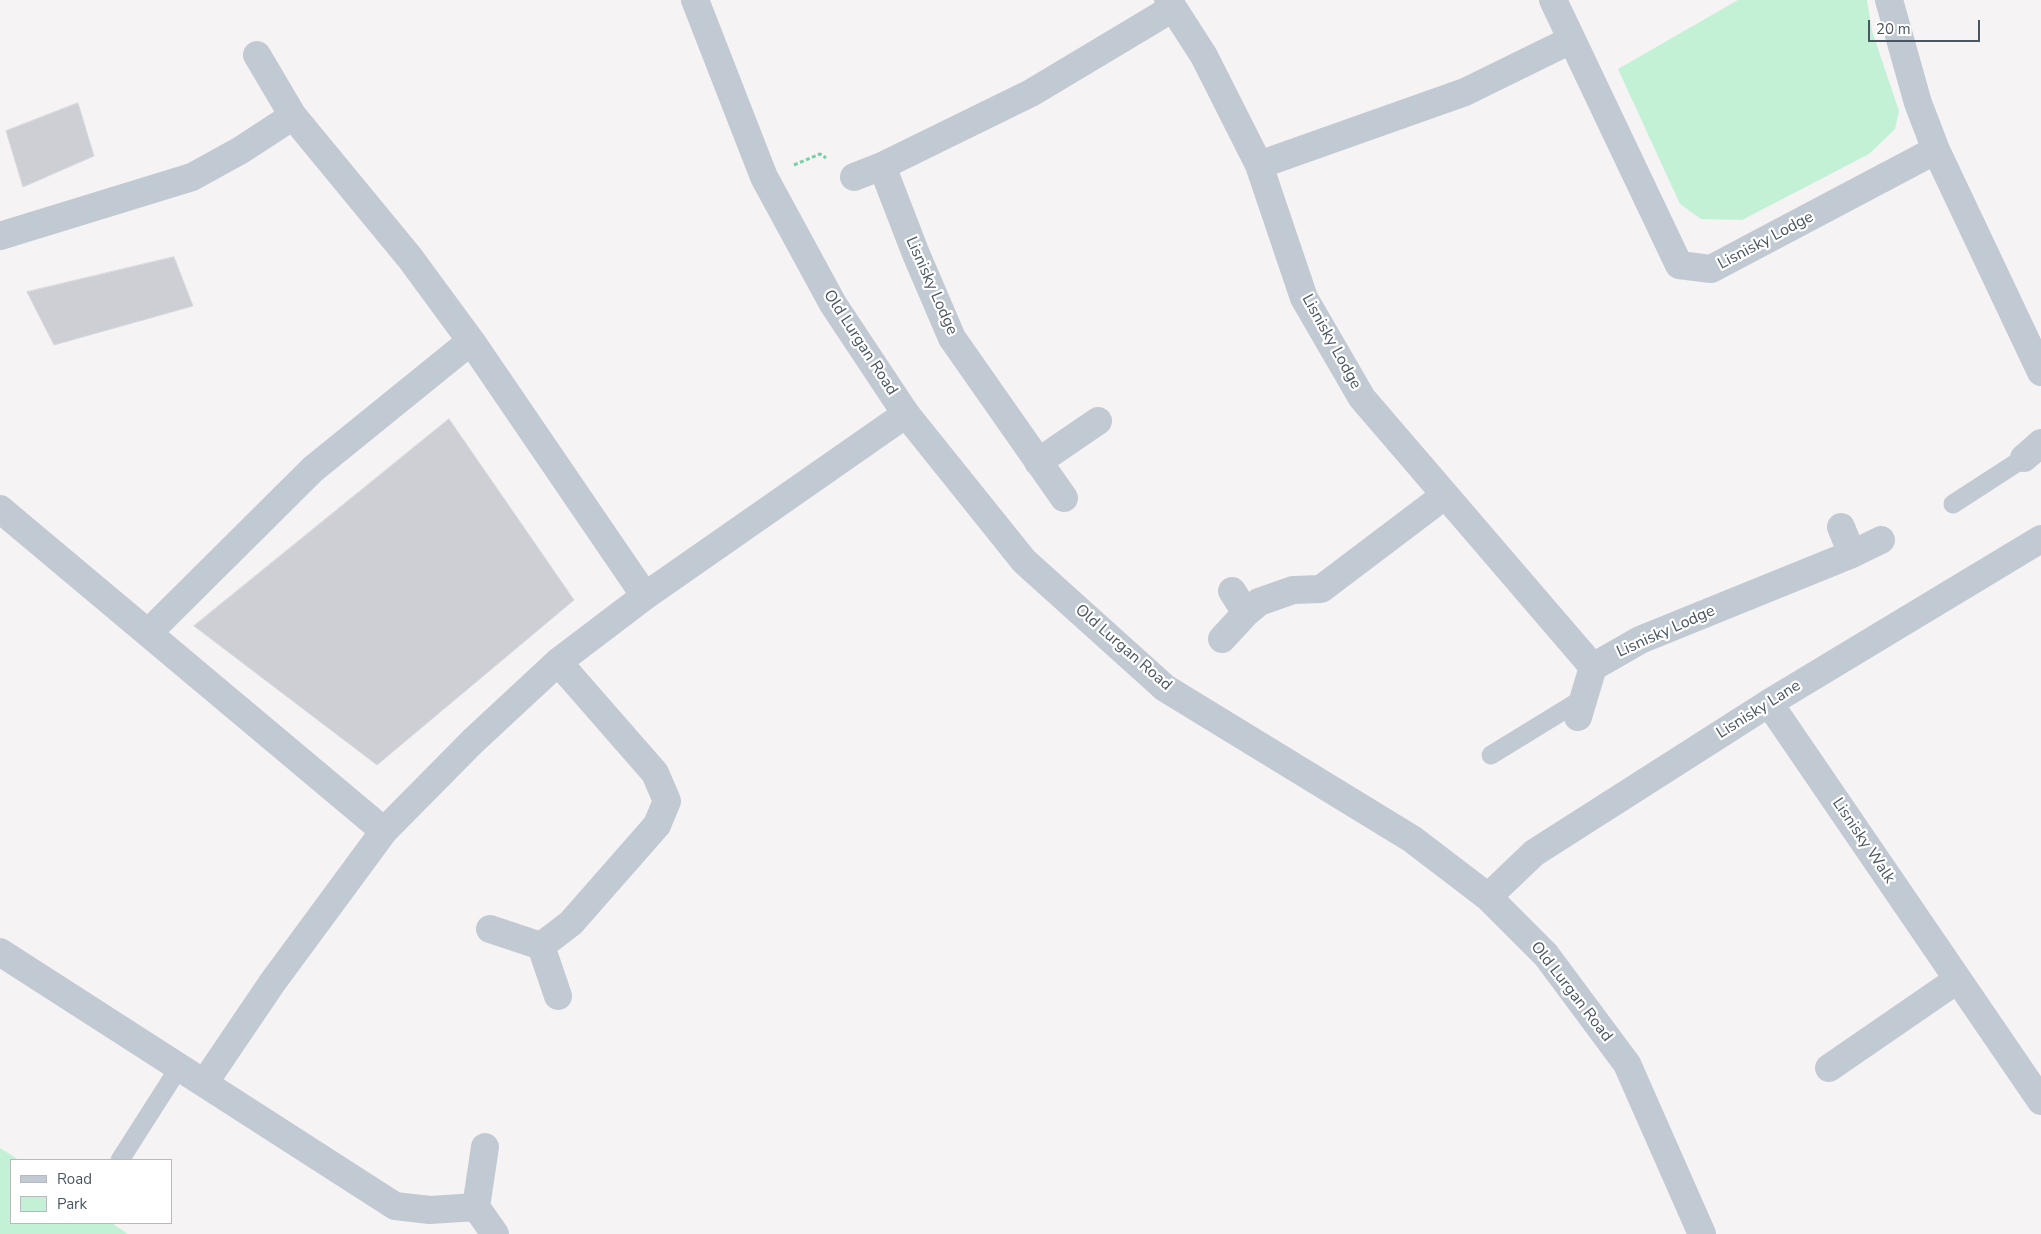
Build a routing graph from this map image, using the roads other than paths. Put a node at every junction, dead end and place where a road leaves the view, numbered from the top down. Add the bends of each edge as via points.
1 (695, 0) edge
2 (1553, 0) edge
3 (1889, 0) edge
4 (1171, 4) edge
5 (1571, 40) junction
6 (257, 55) dead end
7 (293, 116) junction
8 (1936, 150) junction
9 (1259, 165) junction
10 (882, 166) junction
11 (854, 177) road end
12 (0, 236) edge
13 (471, 341) junction
14 (2041, 372) edge
15 (906, 414) junction
16 (1098, 421) dead end
17 (2032, 450) edge
18 (1038, 462) junction
19 (1444, 496) junction
20 (1064, 498) dead end
21 (1954, 504) dead end
22 (0, 509) edge
23 (1842, 527) dead end
24 (2041, 539) edge
25 (1881, 540) dead end
26 (1852, 554) junction
27 (1232, 591) dead end
28 (645, 596) junction
29 (1246, 614) junction
30 (148, 633) junction
31 (1222, 639) dead end
32 (558, 662) junction
33 (1593, 668) junction
34 (1769, 703) junction
35 (1581, 708) joint
36 (1491, 755) dead end
37 (384, 831) junction
38 (1488, 896) junction
39 (490, 929) dead end
40 (541, 946) junction
41 (0, 952) edge
42 (1957, 980) junction
43 (558, 996) dead end
44 (180, 1066) junction
45 (1829, 1068) dead end
46 (205, 1082) junction
47 (2041, 1102) edge
48 (485, 1148) dead end
49 (121, 1159) edge
50 (476, 1207) junction
51 (495, 1234) edge
52 (1702, 1234) edge

1 - 15 street, Old Lurgan Road via 764,177 833,304
2 - 5 street, Lisnisky Lodge
3 - 8 street via 1918,103
4 - 9 street, Lisnisky Lodge via 1204,56
4 - 10 street, Lisnisky Lodge via 1031,93
5 - 8 street, Lisnisky Lodge via 1679,265 1712,269
5 - 9 street via 1465,92
6 - 7 street
7 - 12 street via 192,177
7 - 13 street via 410,258
8 - 14 street
9 - 19 street, Lisnisky Lodge via 1304,298 1362,398
10 - 11 street, Lisnisky Lodge
10 - 18 street, Lisnisky Lodge via 952,338
13 - 28 street
13 - 30 street via 313,469
15 - 28 street
15 - 38 street, Old Lurgan Road via 1024,561 1165,688 1412,839
16 - 18 street
17 - 21 lane
18 - 20 street, Lisnisky Lodge
19 - 29 street via 1321,589 1293,590 1258,602
19 - 33 street, Lisnisky Lodge
22 - 30 street
23 - 26 street
24 - 34 street, Lisnisky Lane
25 - 26 street, Lisnisky Lodge
26 - 33 street, Lisnisky Lodge via 1640,640
27 - 29 street
28 - 32 street
29 - 31 street
30 - 37 street
32 - 37 street via 473,741
32 - 40 street via 655,773 667,801 658,825 571,922
33 - 35 street
34 - 38 street, Lisnisky Lane via 1534,853
34 - 42 street, Lisnisky Walk
35 - 36 lane
37 - 46 street via 272,983
38 - 52 street, Old Lurgan Road via 1546,955 1627,1064
39 - 40 street
40 - 43 street
41 - 44 street
42 - 45 street
42 - 47 street, Lisnisky Walk
44 - 46 street
44 - 49 lane
46 - 50 street via 395,1206 430,1210
48 - 50 street
50 - 51 street

